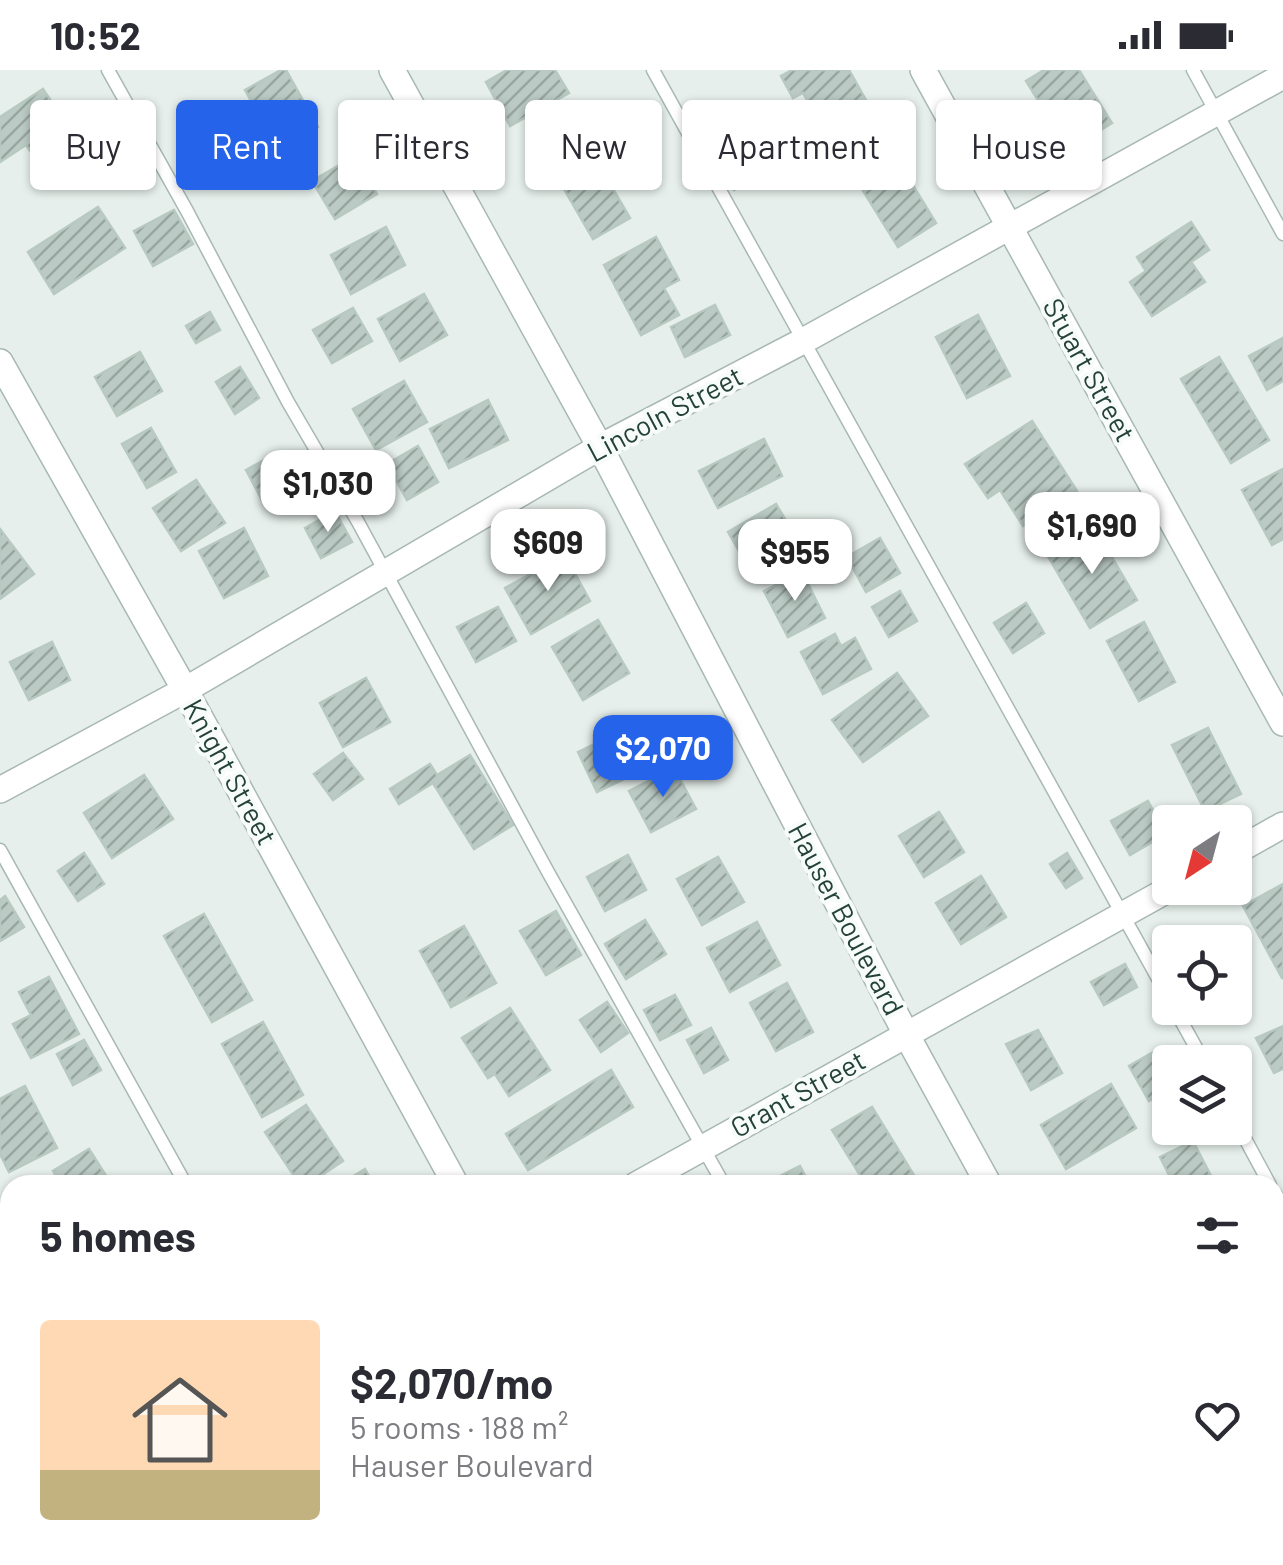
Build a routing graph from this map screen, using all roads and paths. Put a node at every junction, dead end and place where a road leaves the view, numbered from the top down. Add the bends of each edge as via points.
1 (108, 70) edge
2 (392, 70) edge
3 (654, 70) edge
4 (923, 70) edge
5 (1193, 70) edge
6 (1283, 76) edge
7 (1216, 112) junction
8 (1009, 226) junction
9 (1283, 234) edge
10 (803, 341) junction
11 (0, 362) edge
12 (600, 447) junction
13 (385, 573) junction
14 (185, 690) junction
15 (1283, 723) edge
16 (0, 790) edge
17 (1283, 826) edge
18 (1252, 843) edge
19 (0, 850) edge
20 (1152, 898) edge
21 (1123, 914) junction
22 (1152, 967) edge
23 (906, 1034) junction
24 (1248, 1145) edge
25 (703, 1147) junction
26 (180, 1175) edge
27 (451, 1175) edge
28 (654, 1175) edge
29 (718, 1175) edge
30 (984, 1175) edge
31 (1265, 1175) edge

1 - 13 lane
2 - 12 street, Hauser Boulevard
3 - 10 lane
4 - 8 street, Stuart Street
5 - 7 lane
6 - 7 street, Lincoln Street
7 - 8 street, Lincoln Street
7 - 9 lane
8 - 10 street, Lincoln Street
8 - 15 street, Stuart Street
10 - 12 street, Lincoln Street
10 - 21 lane
11 - 14 street, Knight Street
12 - 13 street, Lincoln Street
12 - 23 street, Hauser Boulevard
13 - 14 street, Lincoln Street
13 - 25 lane
14 - 16 street, Lincoln Street
14 - 27 street, Knight Street
17 - 18 street
19 - 26 lane
20 - 21 street, Grant Street
21 - 22 lane
21 - 23 street, Grant Street
23 - 25 street, Grant Street
23 - 30 street, Hauser Boulevard
24 - 31 lane
25 - 28 street, Grant Street
25 - 29 lane

